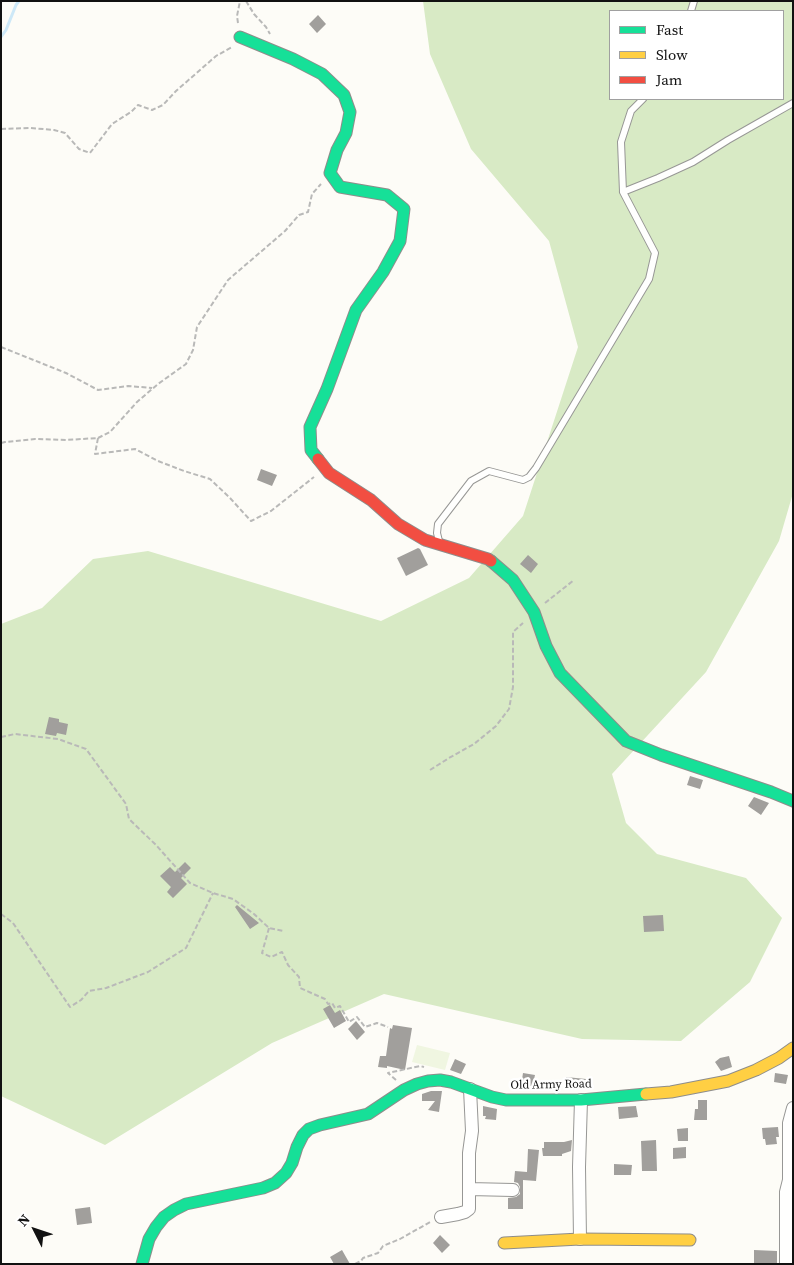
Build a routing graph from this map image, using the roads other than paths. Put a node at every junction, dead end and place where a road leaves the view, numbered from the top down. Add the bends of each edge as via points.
1 (240, 37) road end
2 (642, 100) edge
3 (793, 103) edge
4 (622, 192) junction
5 (440, 545) junction
6 (793, 801) edge
7 (793, 1048) edge
8 (470, 1089) junction
9 (581, 1100) junction
10 (793, 1108) edge
11 (469, 1189) junction
12 (512, 1190) dead end
13 (440, 1216) road end
14 (580, 1239) junction
15 (690, 1240) dead end
16 (504, 1243) dead end
17 (142, 1264) edge
18 (786, 1264) edge

1 - 5 street via 322,74 344,95 349,119 330,173 340,187 387,195 404,209 400,241 356,310 310,427 310,450 329,473 371,500 398,524
2 - 4 lane via 631,111 621,142
3 - 4 lane via 693,162
4 - 5 lane via 655,252 649,279 533,472 523,480 489,471 471,481 438,524 436,533
5 - 6 street via 488,559 513,580 534,612 560,673 626,741
7 - 9 street, Old Army Road via 756,1070 728,1081 671,1092
8 - 9 street, Old Army Road via 506,1100
8 - 11 street
8 - 17 street, Old Army Road via 451,1082 428,1081 404,1090 368,1114 309,1128 286,1173 275,1183 186,1204 164,1217 149,1240
9 - 14 street
10 - 18 street via 789,1122
11 - 12 street
11 - 13 street via 469,1208 465,1212
14 - 15 street
14 - 16 street

